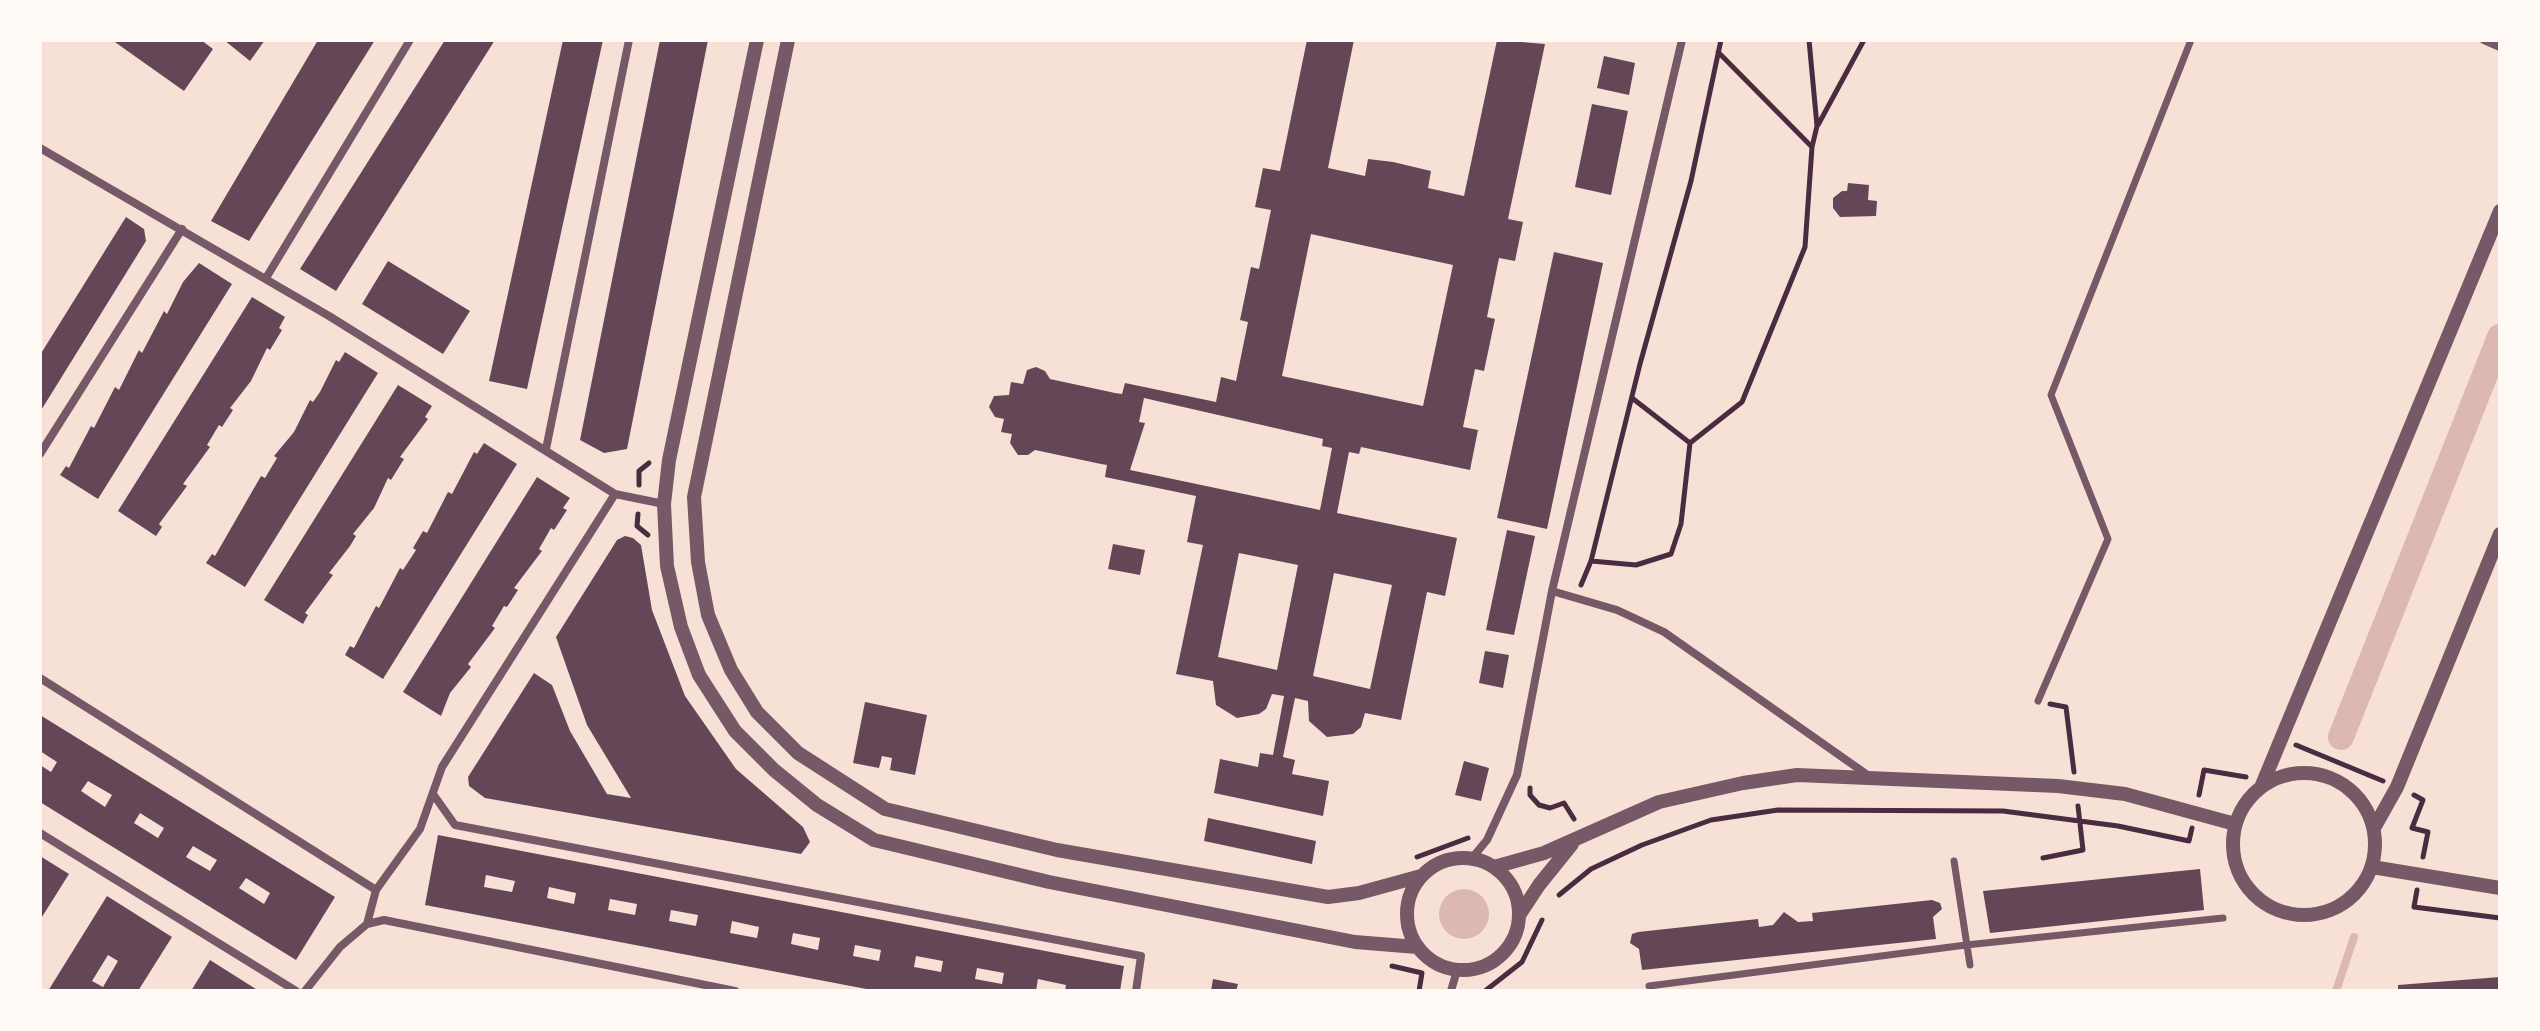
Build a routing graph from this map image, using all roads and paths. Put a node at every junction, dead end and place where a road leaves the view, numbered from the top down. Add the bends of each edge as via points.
1 (410, 40) edge
2 (629, 40) edge
3 (757, 40) edge
4 (788, 40) edge
5 (1682, 40) edge
6 (1721, 40) edge
7 (1809, 40) edge
8 (1864, 40) edge
9 (2191, 40) edge
10 (2484, 40) edge
11 (2500, 47) edge
12 (1718, 52) junction
13 (1817, 126) junction
14 (1812, 147) junction
15 (40, 148) edge
16 (2500, 211) edge
17 (182, 229) junction
18 (266, 278) junction
19 (1632, 398) junction
20 (1690, 443) junction
21 (546, 449) junction
22 (40, 454) edge
23 (657, 457) dead end
24 (615, 494) junction
25 (639, 500) junction
26 (664, 504) junction
27 (2500, 534) edge
28 (657, 544) dead end
29 (1591, 561) junction
30 (1552, 591) junction
31 (1575, 598) junction
32 (40, 678) edge
33 (2038, 701) joint
34 (2070, 735) dead end
35 (2279, 738) junction
36 (2249, 768) dead end
37 (1517, 775) junction
38 (1870, 776) junction
39 (2262, 785) junction
40 (2397, 787) junction
41 (433, 794) junction
42 (2078, 804) dead end
43 (2195, 813) junction
44 (2235, 824) junction
45 (2374, 828) junction
46 (40, 833) edge
47 (1579, 838) junction
48 (1472, 858) junction
49 (2043, 858) dead end
50 (1954, 861) dead end
51 (1603, 863) junction
52 (1494, 867) junction
53 (2372, 867) junction
54 (1421, 876) junction
55 (2420, 876) junction
56 (2500, 888) edge
57 (376, 890) junction
58 (1549, 906) dead end
59 (1544, 914) dead end
60 (1519, 917) junction
61 (2223, 918) dead end
62 (2500, 918) edge
63 (367, 924) junction
64 (1966, 945) junction
65 (1417, 947) junction
66 (1389, 965) dead end
67 (1970, 965) dead end
68 (1457, 970) junction
69 (1649, 986) dead end
70 (296, 991) edge
71 (305, 991) edge
72 (735, 991) edge
73 (1136, 991) edge
74 (1419, 991) edge
75 (1451, 991) edge
76 (1485, 991) edge

1 - 18 street
2 - 21 street
3 - 26 street
4 - 54 street via 694,497 708,615 731,670 757,712 798,753 885,809 1057,850 1328,897
5 - 30 street
6 - 12 path
7 - 13 path
8 - 13 path
9 - 33 street via 2051,395 2108,539
10 - 11 street
12 - 14 path
12 - 19 path via 1691,181
13 - 14 path
14 - 20 path via 1805,247 1742,402
15 - 17 street
16 - 35 street
17 - 18 street
17 - 22 street
18 - 21 street
19 - 20 path
19 - 29 path
20 - 29 path via 1681,524 1671,554 1636,565
21 - 24 street
23 - 25 path via 639,471
24 - 25 street
24 - 41 street via 442,767
25 - 26 street
25 - 28 path via 637,526
26 - 65 street via 667,566 699,675 735,731 774,770 817,805 874,840 1049,882 1355,942
27 - 40 street
29 - 31 path
30 - 31 street
30 - 37 street
31 - 38 street via 1649,624
32 - 57 street
33 - 34 path via 2066,707
35 - 39 street
35 - 40 path
36 - 43 path via 2246,779 2204,770
37 - 47 path via 1530,778 1530,795 1539,805 1564,803
37 - 48 street via 1487,840
38 - 43 street via 2071,787 2125,794
38 - 47 street via 1797,775 1743,783 1659,802
39 - 44 street via 2245,802
39 - 45 street via 2295,774 2329,777 2350,789
40 - 45 street
40 - 55 path via 2423,800 2412,828 2428,832
41 - 57 street via 420,829
41 - 73 street via 455,825 1141,956
42 - 49 path via 2083,850
43 - 44 street
43 - 51 path via 2189,841 2003,811 1778,810 1711,820
44 - 53 street via 2232,844 2243,882 2273,909 2313,915 2341,905 2363,885
45 - 53 street
46 - 70 street
47 - 51 path
47 - 52 street
47 - 60 street
48 - 52 street
48 - 54 street via 1445,861
50 - 64 street
51 - 58 path via 1575,880
52 - 60 street via 1513,887
53 - 55 street
54 - 65 street via 1412,889 1407,919
55 - 56 street
55 - 62 path via 2414,907
57 - 63 street
59 - 76 path via 1522,962
60 - 68 street via 1514,939 1496,960
61 - 64 street
63 - 71 street via 340,947
63 - 72 street via 398,922
64 - 67 street
64 - 69 street
65 - 68 street via 1428,958
66 - 74 path via 1422,973
68 - 75 street

